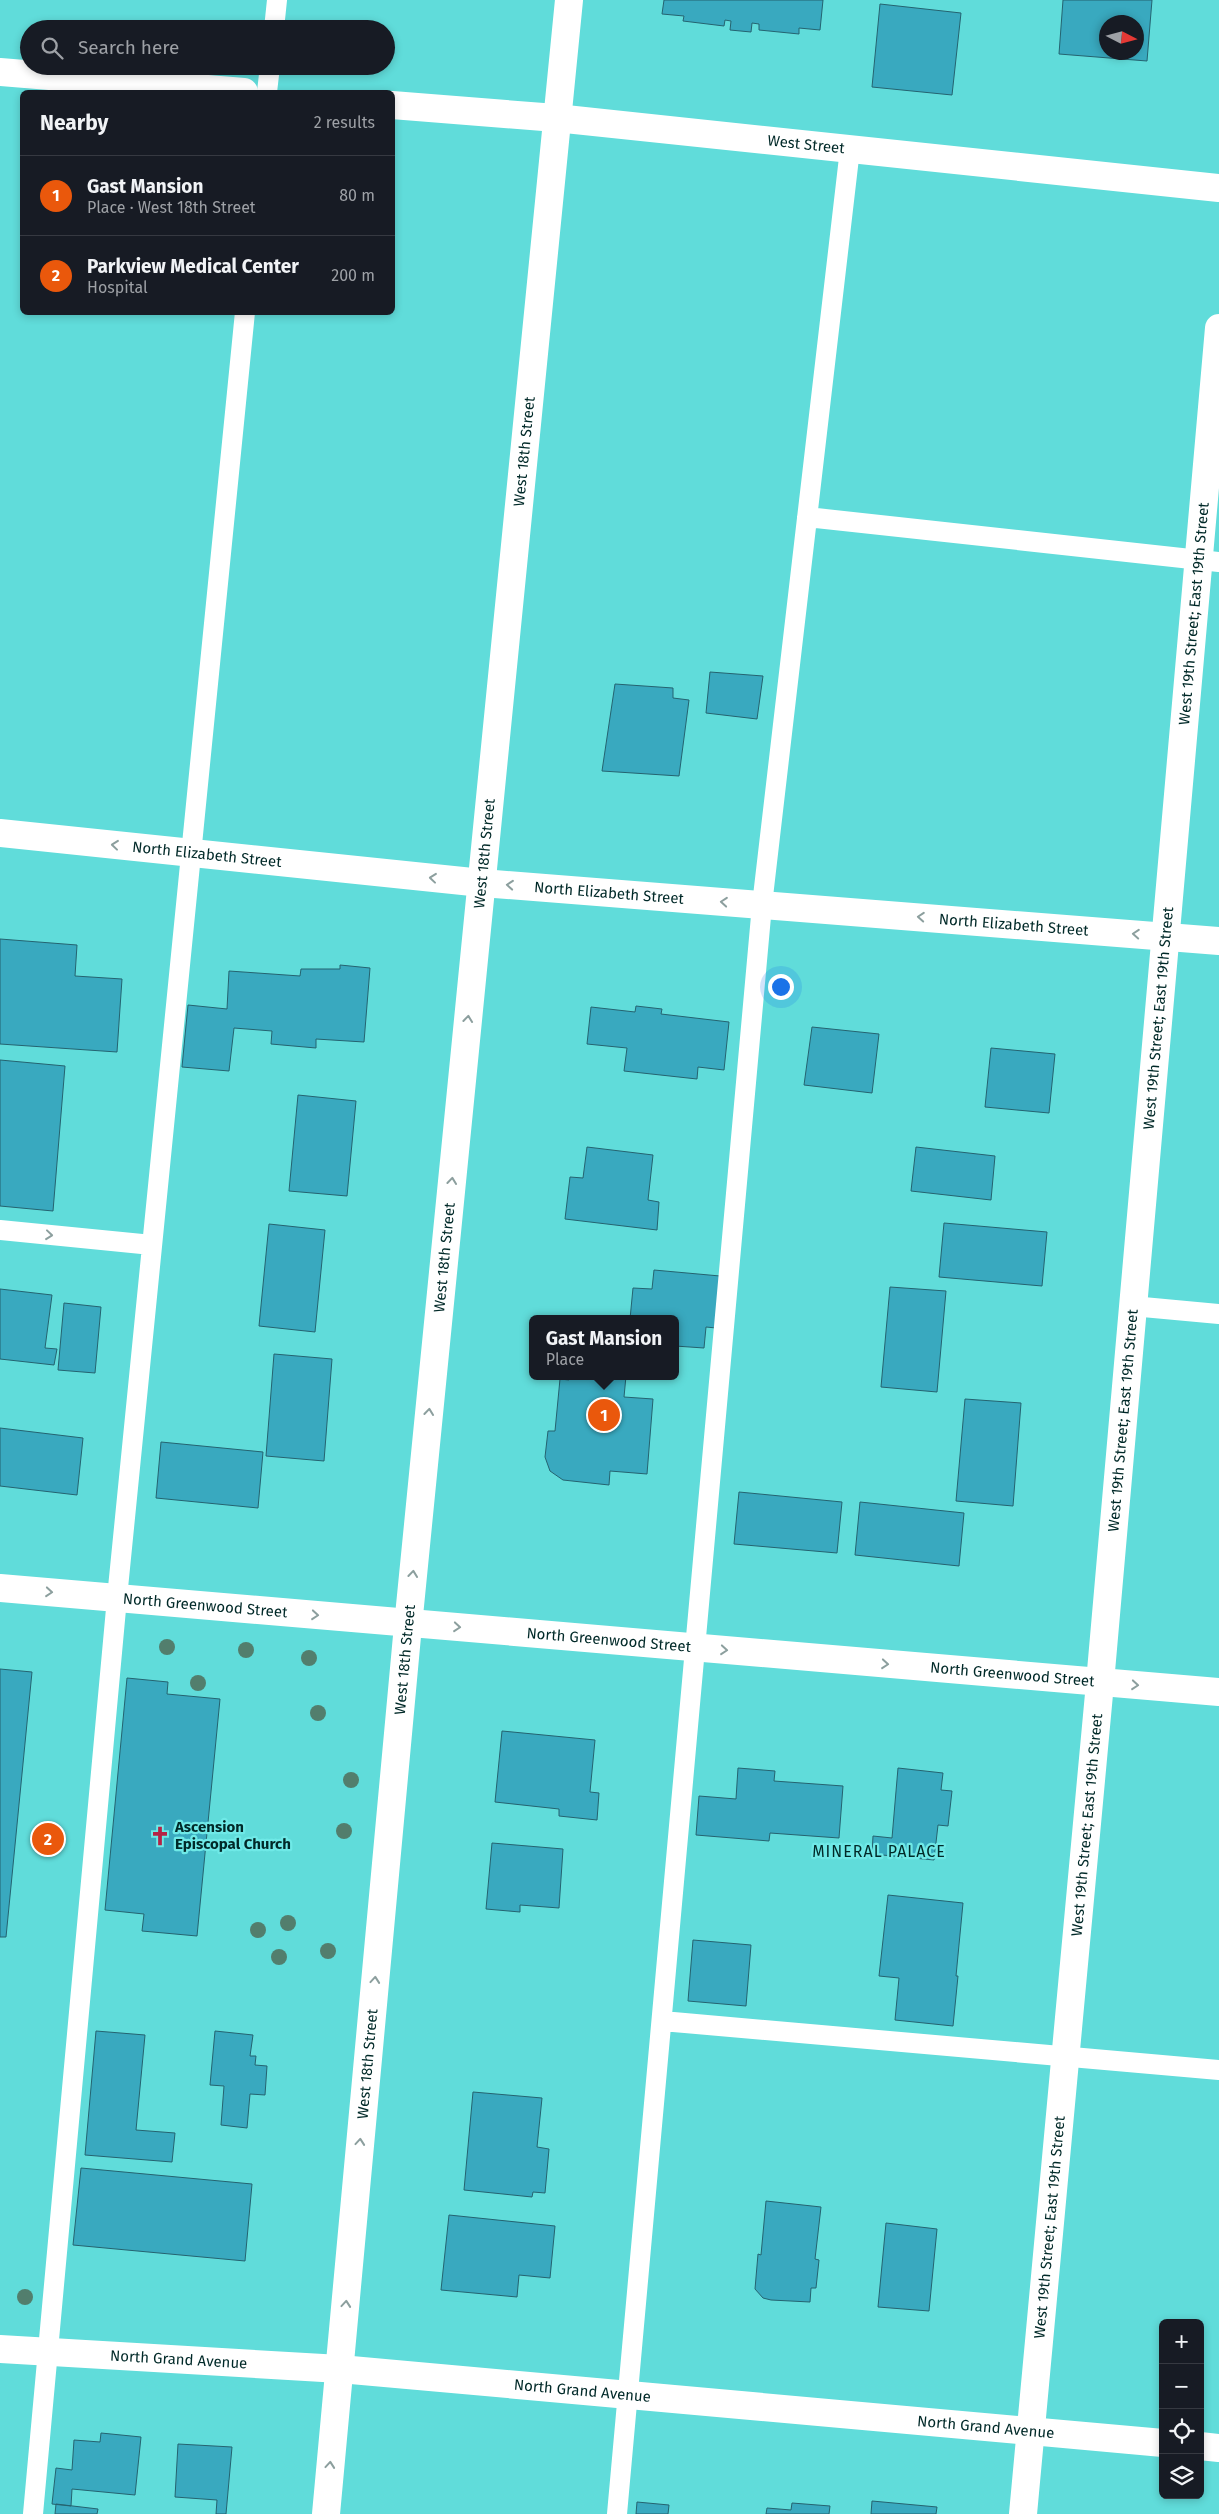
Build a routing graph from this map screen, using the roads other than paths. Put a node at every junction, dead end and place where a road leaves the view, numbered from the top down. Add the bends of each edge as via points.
1 (277, 0) edge
2 (569, 0) edge
3 (275, 20) edge
4 (0, 72) edge
5 (20, 74) edge
6 (37, 75) edge
7 (269, 75) edge
8 (220, 90) edge
9 (267, 90) edge
10 (395, 105) edge
11 (556, 118) junction
12 (850, 149) junction
13 (1219, 188) edge
14 (245, 315) edge
15 (1219, 328) edge
16 (807, 517) junction
17 (1209, 561) edge
18 (0, 833) edge
19 (192, 852) junction
20 (482, 883) junction
21 (762, 905) junction
22 (1166, 936) junction
23 (1219, 941) edge
24 (0, 1230) edge
25 (152, 1245) junction
26 (1132, 1306) junction
27 (1219, 1314) edge
28 (0, 1588) edge
29 (117, 1598) junction
30 (408, 1623) junction
31 (695, 1647) junction
32 (1100, 1682) junction
33 (1219, 1692) edge
34 (662, 2021) junction
35 (1064, 2056) junction
36 (1219, 2070) edge
37 (0, 2348) edge
38 (49, 2352) junction
39 (340, 2369) junction
40 (627, 2395) junction
41 (1030, 2432) junction
42 (1159, 2443) edge
43 (1204, 2446) edge
44 (1219, 2448) edge
45 (33, 2514) edge
46 (326, 2514) edge
47 (617, 2514) edge
48 (1023, 2514) edge

1 - 3 lane
2 - 11 street, West 18th Street
4 - 5 street
6 - 8 street
7 - 9 lane
10 - 11 street, West Street
11 - 12 street, West Street
11 - 20 street, West 18th Street
12 - 13 street, West Street
12 - 16 lane
14 - 19 lane
15 - 17 street, West 19th Street; East 19th Street
16 - 17 lane
16 - 21 lane
17 - 22 street, West 19th Street; East 19th Street
19 -> 18 street, North Elizabeth Street
20 -> 19 street, North Elizabeth Street
19 - 25 lane
21 -> 20 street, North Elizabeth Street
30 -> 20 street, West 18th Street
22 -> 21 street, North Elizabeth Street
21 - 31 lane
22 - 23 street, North Elizabeth Street
22 - 26 street, West 19th Street; East 19th Street
24 -> 25 lane
25 - 29 lane
26 - 27 lane
26 - 32 street, West 19th Street; East 19th Street
28 -> 29 street, North Greenwood Street
29 -> 30 street, North Greenwood Street
29 - 38 lane
30 -> 31 street, North Greenwood Street
39 -> 30 street, West 18th Street
31 -> 32 street, North Greenwood Street
31 - 34 lane
32 -> 33 street, North Greenwood Street
32 - 35 street, West 19th Street; East 19th Street
34 - 35 lane
34 - 40 lane
35 - 36 lane
35 - 41 street, West 19th Street; East 19th Street
37 - 38 street, North Grand Avenue
38 - 39 street, North Grand Avenue
38 - 45 lane
39 - 40 street, North Grand Avenue
46 -> 39 street, West 18th Street
40 - 41 street, North Grand Avenue
40 - 47 lane
41 - 42 street, North Grand Avenue
41 - 48 street, West 19th Street; East 19th Street
43 - 44 street

